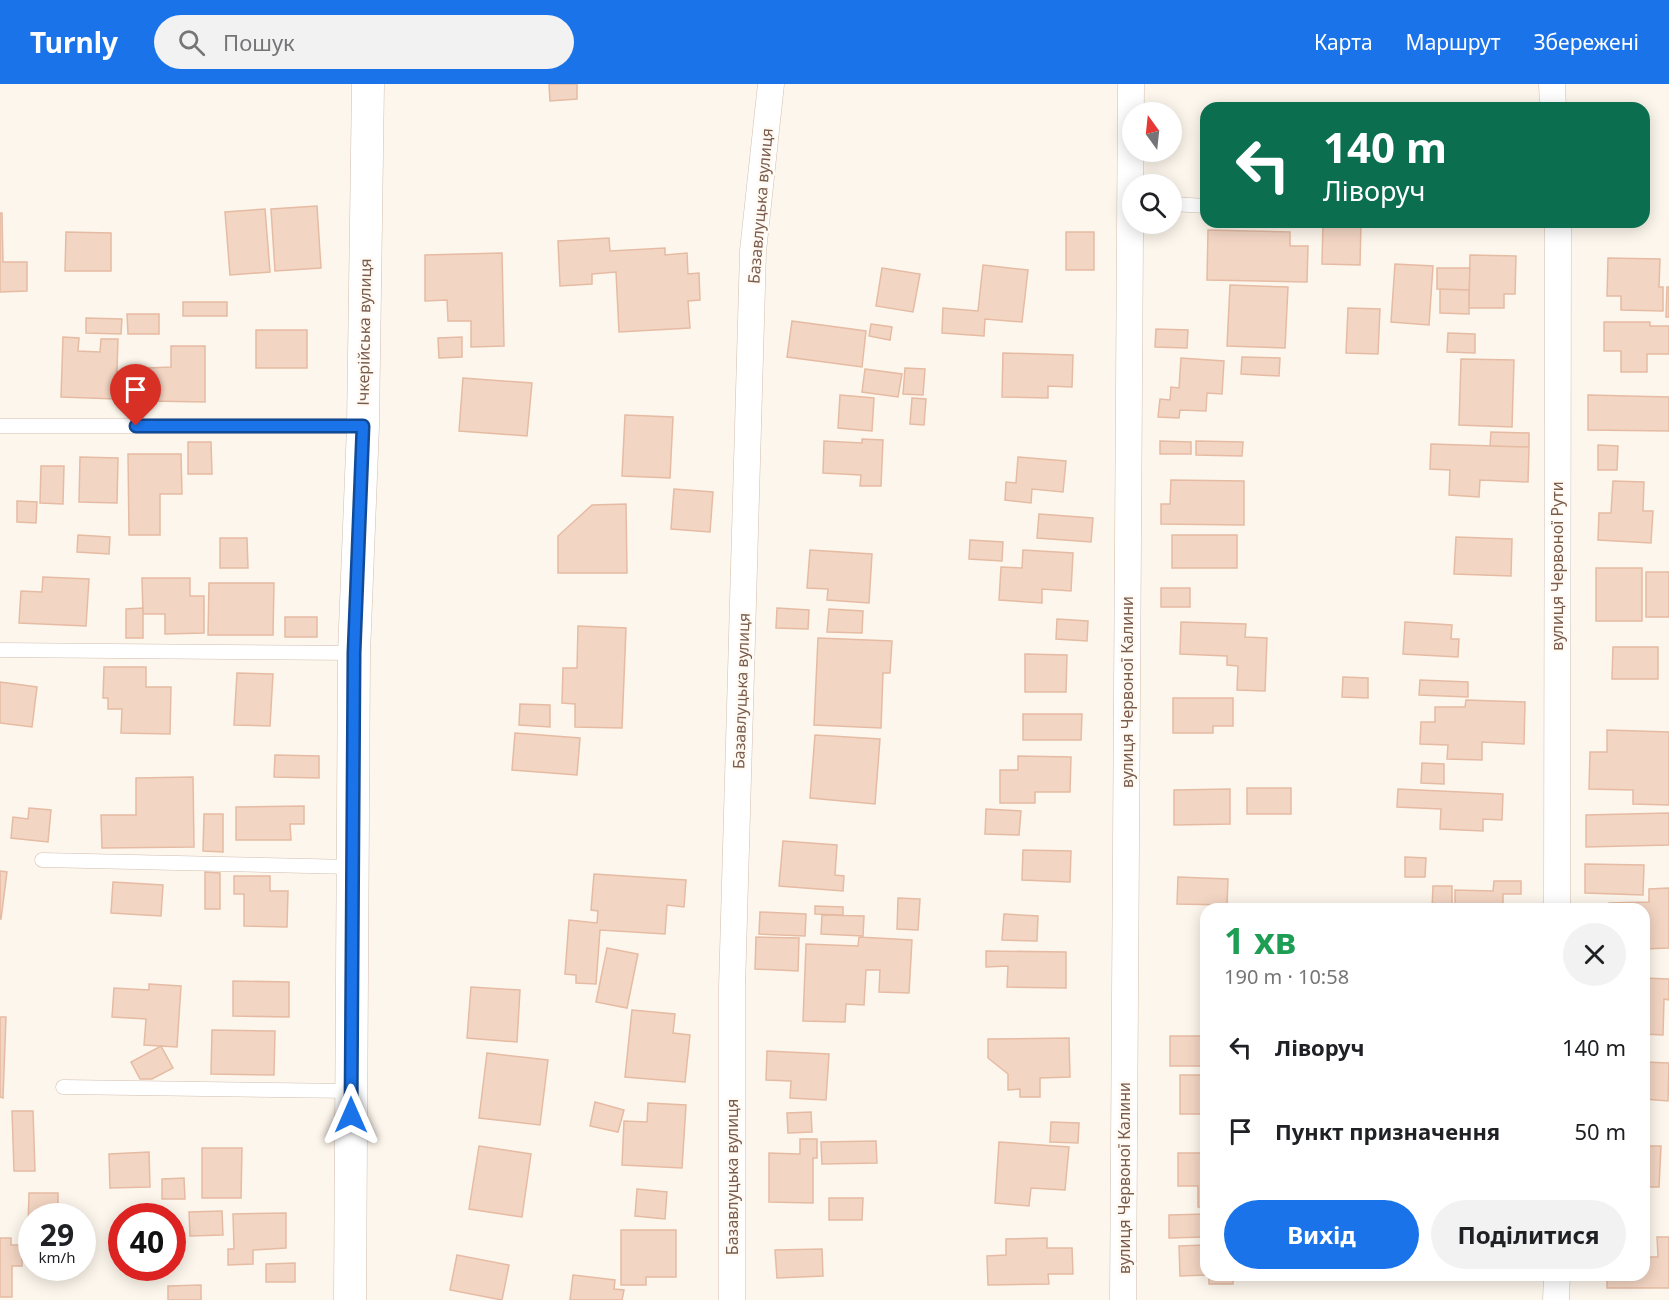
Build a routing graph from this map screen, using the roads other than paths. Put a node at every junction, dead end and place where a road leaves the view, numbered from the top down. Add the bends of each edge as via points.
1 (368, 84) edge
2 (771, 84) edge
3 (1131, 84) edge
4 (1552, 84) edge
5 (1553, 102) edge
6 (1132, 174) edge
7 (1182, 205) edge
8 (1200, 206) edge
9 (1558, 228) edge
10 (1132, 234) edge
11 (0, 426) edge
12 (363, 426) junction
13 (0, 650) edge
14 (354, 653) junction
15 (42, 860) dead end
16 (352, 867) junction
17 (1557, 903) edge
18 (63, 1087) dead end
19 (351, 1091) junction
20 (1557, 1281) edge
21 (350, 1300) edge
22 (732, 1300) edge
23 (1123, 1300) edge
24 (1557, 1300) edge

1 - 12 street, Ічкерійська вулиця
2 - 22 street, Базавлуцька вулиця via 753,263 732,988
3 - 6 street, вулиця Червоної Калини
4 - 5 street
7 - 8 lane
9 - 17 street, вулиця Червоної Рути
10 - 23 street, вулиця Червоної Калини
11 - 12 lane
12 - 14 street, Ічкерійська вулиця
13 - 14 lane
14 - 16 street, Ічкерійська вулиця
15 - 16 lane
16 - 19 street, Ічкерійська вулиця
18 - 19 lane
19 - 21 street, Ічкерійська вулиця
20 - 24 street

